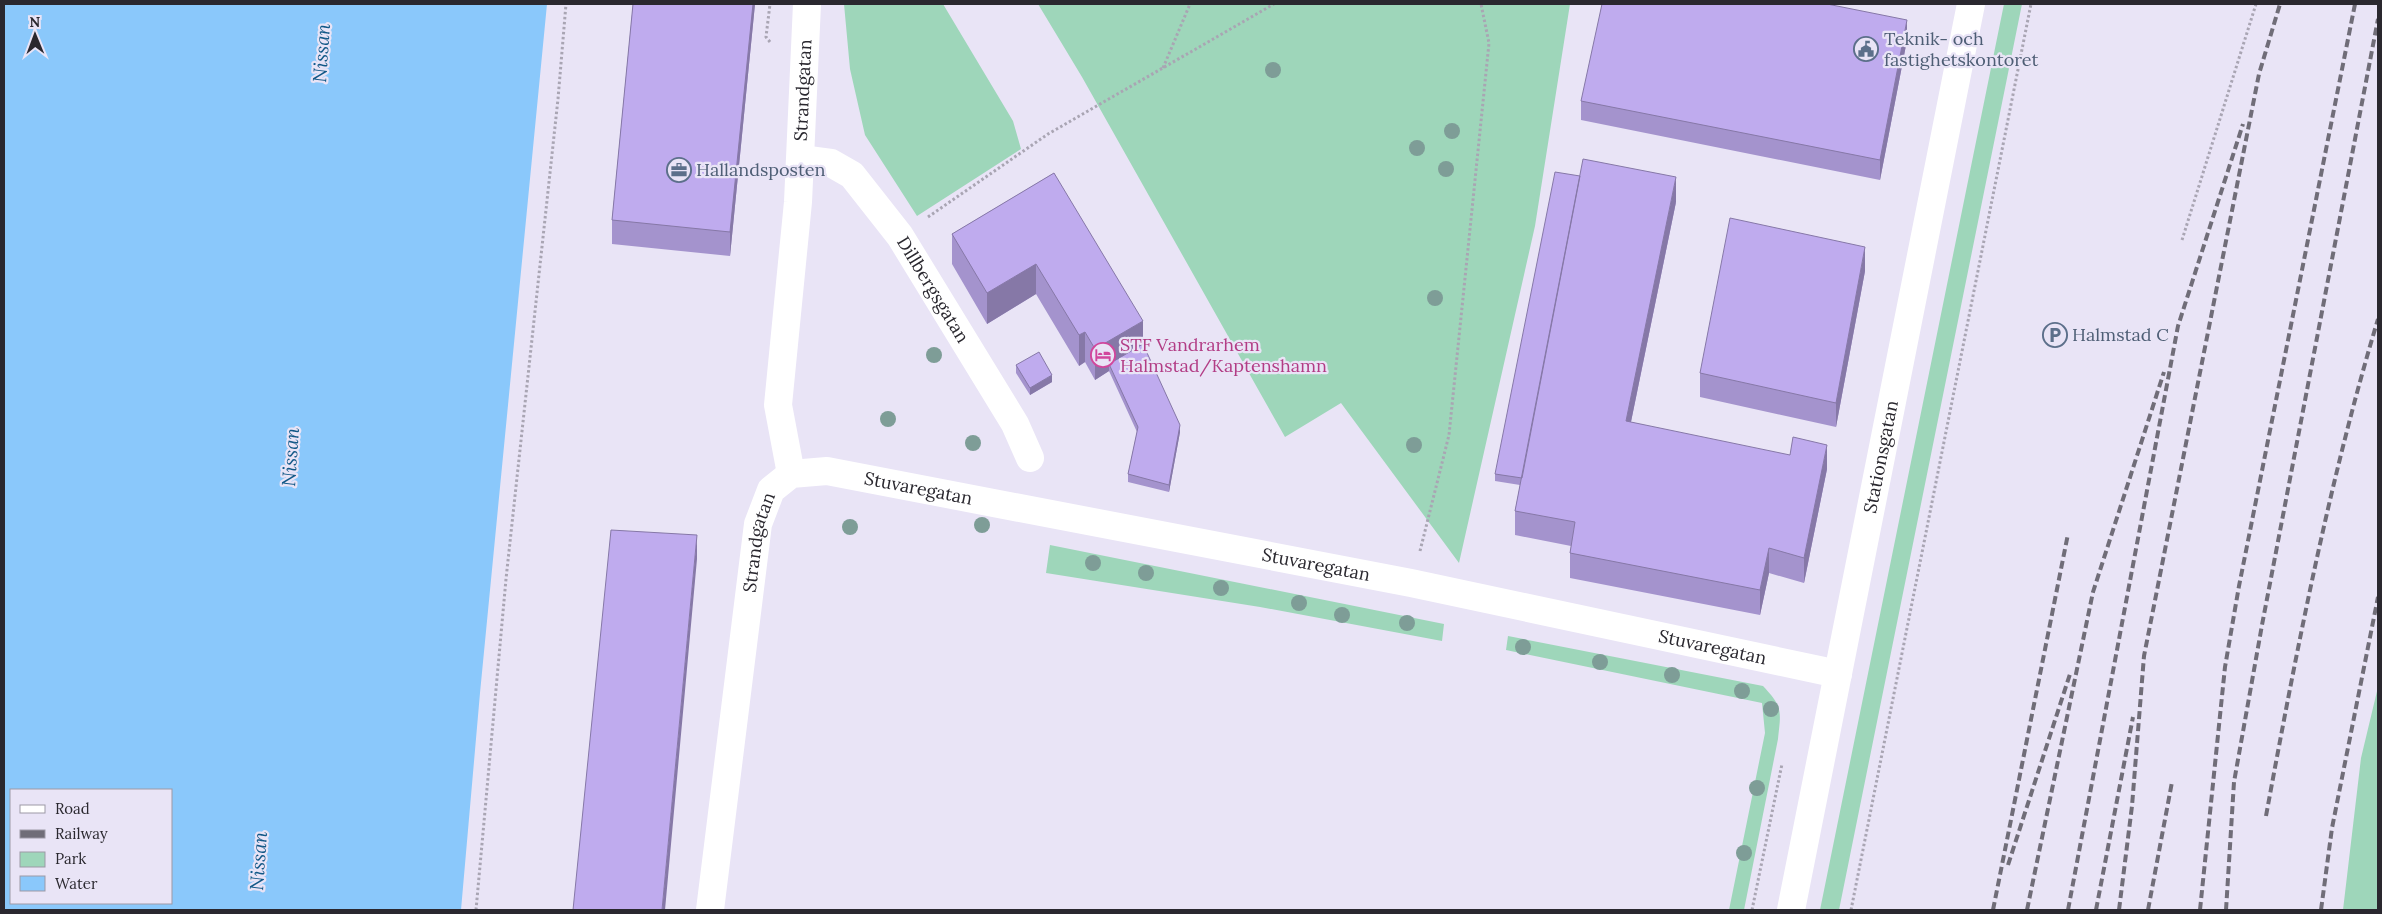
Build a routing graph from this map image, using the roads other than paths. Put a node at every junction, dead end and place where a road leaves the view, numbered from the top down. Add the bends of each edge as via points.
1 (807, 4) edge
2 (1971, 4) edge
3 (801, 159) junction
4 (1030, 458) dead end
5 (790, 474) junction
6 (1838, 674) junction
7 (710, 910) edge
8 (1791, 910) edge

1 - 3 street, Strandgatan
2 - 6 street, Stationsgatan
3 - 4 street, Dillbergsgatan via 831,163 852,175 900,236 1015,424
3 - 5 street, Strandgatan via 778,405
5 - 6 street, Stuvaregatan via 828,470 923,500 1411,583
5 - 7 street, Strandgatan via 771,490 758,524
6 - 8 street, Stationsgatan

